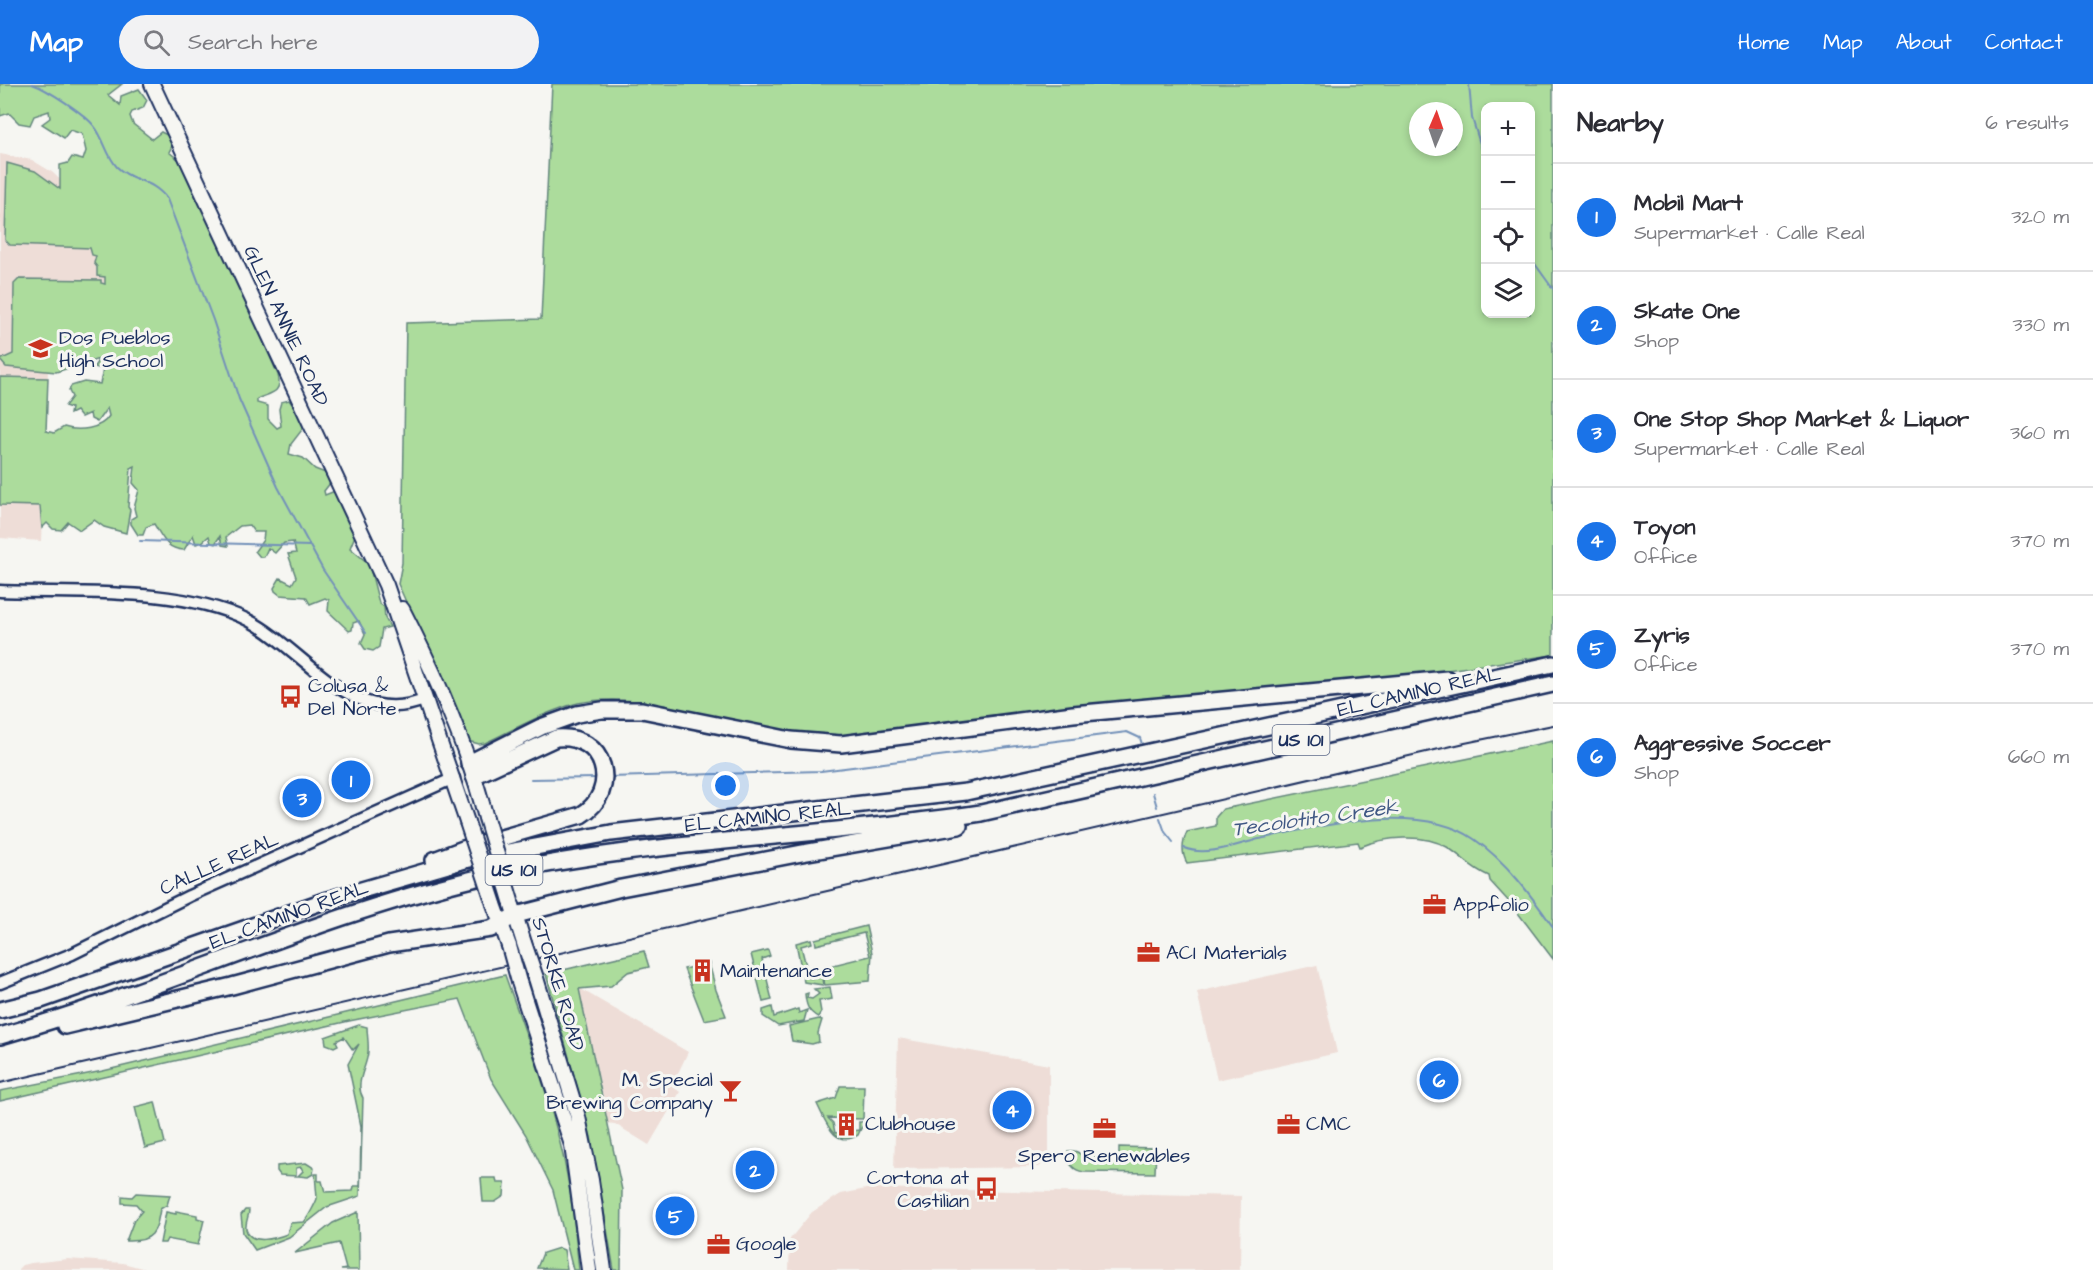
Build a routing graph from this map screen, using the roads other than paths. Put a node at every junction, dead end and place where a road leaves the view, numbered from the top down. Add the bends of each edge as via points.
1 (152, 84) edge
2 (386, 585) junction
3 (0, 591) edge
4 (1553, 664) edge
5 (1515, 671) junction
6 (1553, 684) edge
7 (426, 699) junction
8 (472, 770) junction
9 (454, 778) junction
10 (1049, 799) junction
11 (486, 818) joint
12 (327, 900) junction
13 (494, 904) joint
14 (513, 908) junction
15 (501, 925) junction
16 (0, 983) edge
17 (0, 1010) edge
18 (0, 1037) edge
19 (590, 1270) edge
20 (604, 1270) edge

1 - 2 main road, GLEN ANNIE ROAD
2 - 7 main road, GLEN ANNIE ROAD
2 - 8 main road, GLEN ANNIE ROAD via 425,656
3 - 7 street via 147,596 202,604 260,627 330,683 366,701 403,707
4 - 5 highway, EL CAMINO REAL / US 101
5 - 8 highway via 1084,713 841,744 764,736 642,710 602,710 541,727
5 - 12 highway, EL CAMINO REAL / US 101 via 966,792 555,842 422,871
6 - 10 highway, EL CAMINO REAL / US 101
7 - 9 main road, GLEN ANNIE ROAD
8 - 9 main road
8 - 11 main road, GLEN ANNIE ROAD
8 - 12 highway via 570,736 593,749 602,766 602,788 592,808 581,815 463,849
9 - 13 main road, GLEN ANNIE ROAD, bridge
9 - 16 street, CALLE REAL via 189,896 72,954
10 - 14 highway via 1022,813
10 - 18 highway, EL CAMINO REAL / US 101 via 896,826 576,859 472,879 330,921 182,977
11 - 14 main road, STORKE ROAD, bridge
12 - 17 highway, EL CAMINO REAL / US 101 via 41,1000
13 - 15 main road, STORKE ROAD
14 - 15 highway
14 - 20 main road, STORKE ROAD, bridge via 578,1117
15 - 18 highway via 389,944 49,1030
15 - 19 main road, STORKE ROAD, bridge via 572,1145

